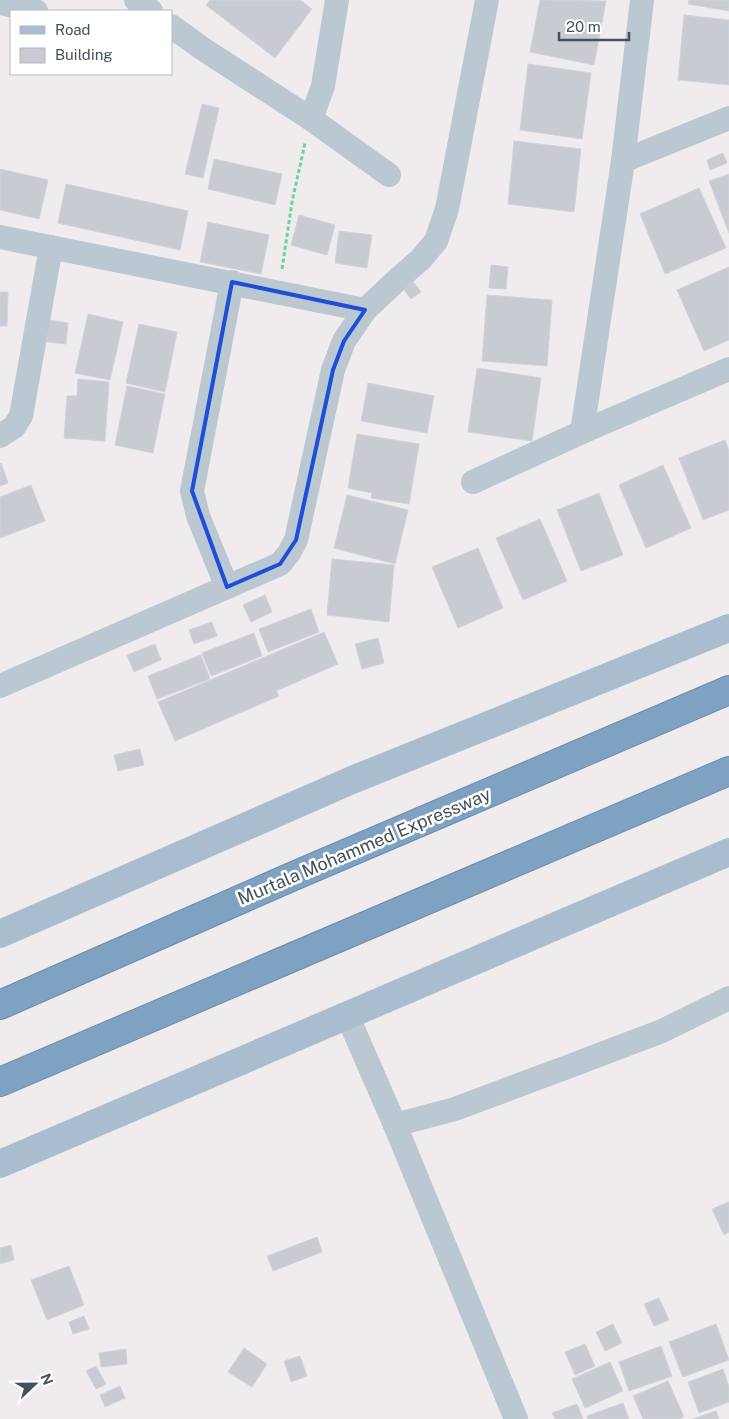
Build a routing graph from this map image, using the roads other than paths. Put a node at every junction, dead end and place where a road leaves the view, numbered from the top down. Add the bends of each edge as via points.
1 (136, 0) edge
2 (337, 0) edge
3 (487, 0) edge
4 (642, 0) edge
5 (0, 3) edge
6 (32, 10) edge
7 (150, 10) edge
8 (172, 27) edge
9 (172, 42) edge
10 (203, 49) junction
11 (729, 118) edge
12 (311, 119) junction
13 (623, 161) junction
14 (388, 175) dead end
15 (0, 237) edge
16 (51, 247) junction
17 (232, 282) junction
18 (365, 310) junction
19 (729, 369) edge
20 (10, 415) edge
21 (582, 432) junction
22 (0, 436) edge
23 (473, 482) dead end
24 (226, 587) junction
25 (729, 628) edge
26 (0, 686) edge
27 (729, 690) edge
28 (729, 772) edge
29 (729, 852) edge
30 (0, 934) edge
31 (729, 998) edge
32 (0, 1005) edge
33 (347, 1015) junction
34 (0, 1082) edge
35 (395, 1125) junction
36 (0, 1164) edge
37 (516, 1419) edge

1 - 7 street
2 - 12 street via 322,86
3 - 18 street via 447,209 436,241 421,260
4 - 13 street
5 - 6 street
8 - 10 street
9 - 10 street
10 - 12 street
11 - 13 street
12 - 14 street
13 - 21 street
15 - 16 street
16 - 17 street
16 - 20 street
17 - 18 street
17 - 24 street via 192,491 198,516
18 - 24 street via 344,341 334,370 296,540 290,553 280,564
19 - 21 street
20 - 22 street via 14,427
21 - 23 street
24 - 26 street
25 - 30 main road via 352,780
27 - 32 highway, Murtala Mohammed Expressway
28 - 34 highway
29 - 33 main road
31 - 35 street via 662,1031 570,1066 455,1109
33 - 35 street
33 - 36 main road
35 - 37 street

